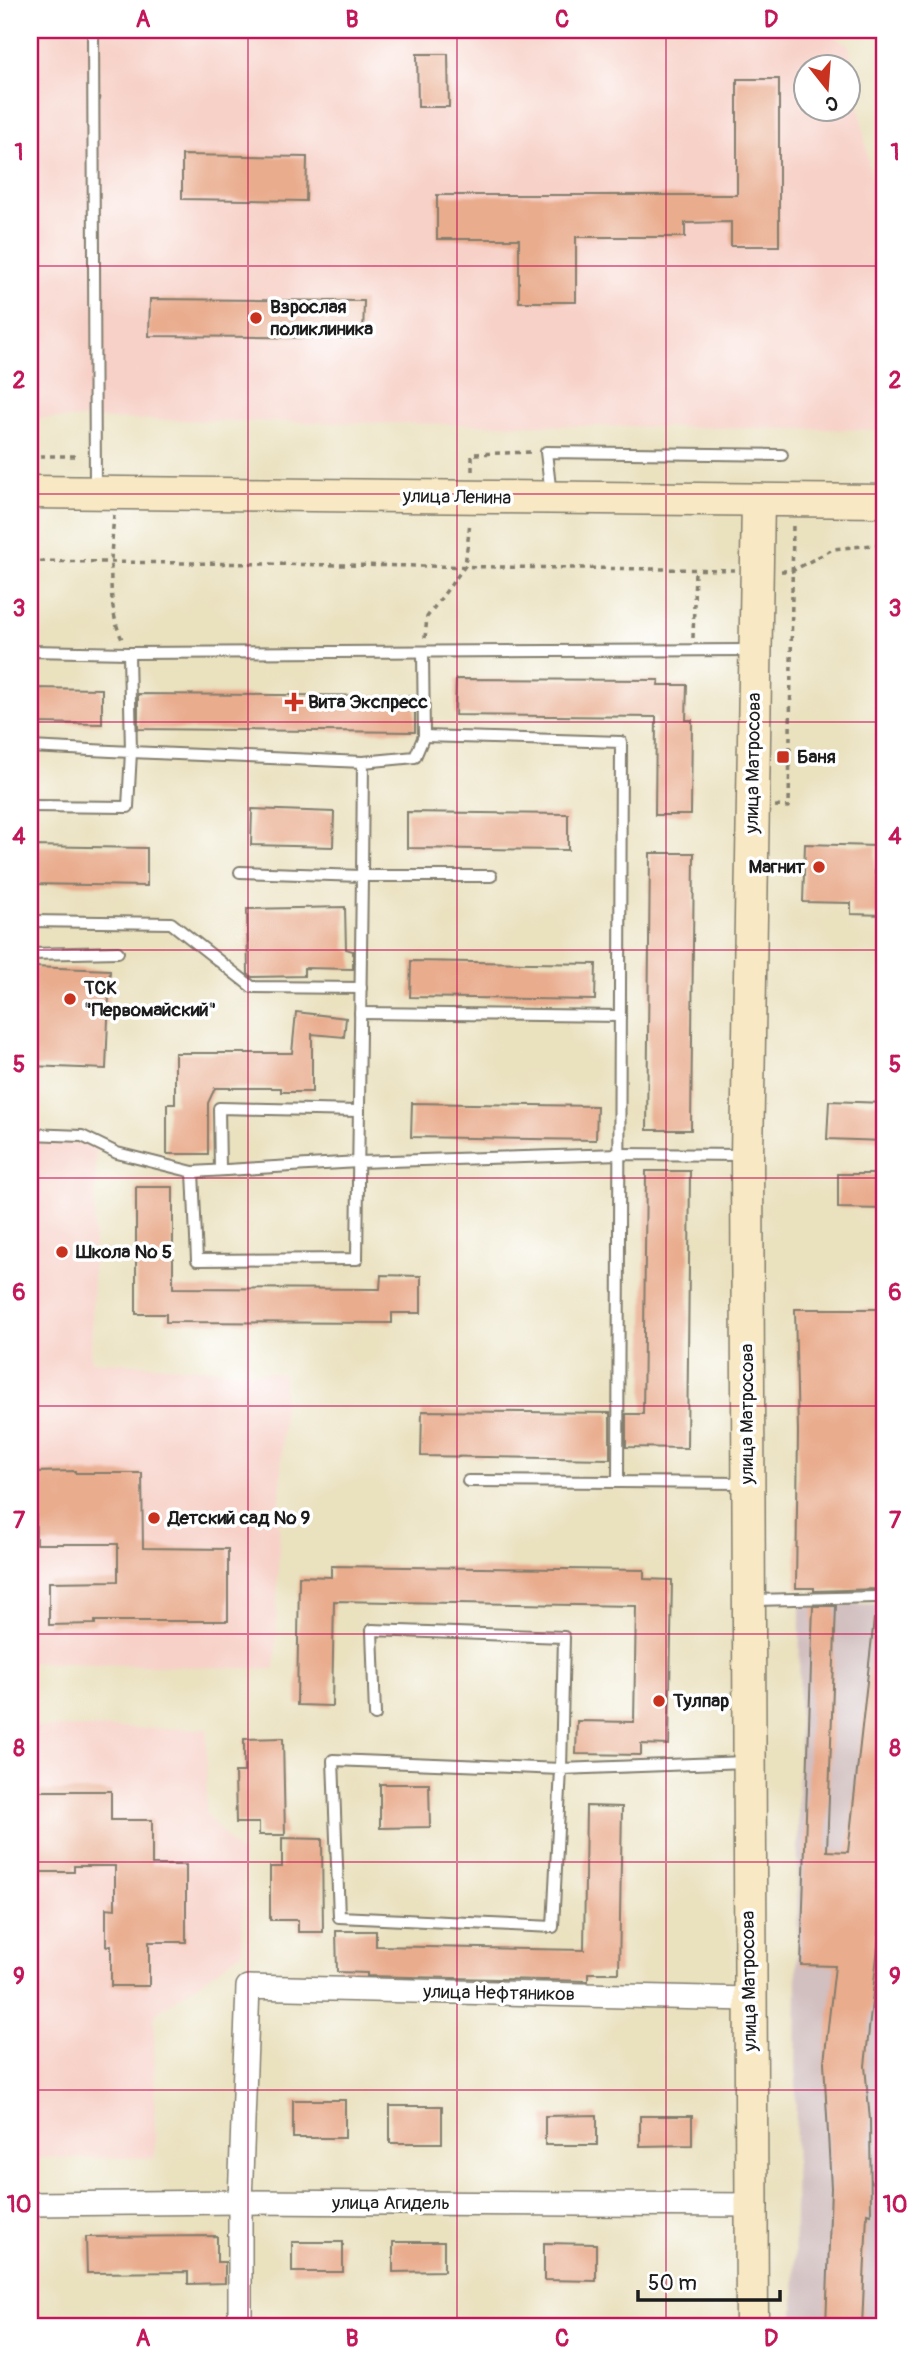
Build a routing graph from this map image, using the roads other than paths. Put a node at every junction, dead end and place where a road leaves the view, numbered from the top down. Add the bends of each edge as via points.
1 (93, 30) edge
2 (782, 455) dead end
3 (30, 492) edge
4 (106, 493) junction
5 (551, 498) junction
6 (758, 500) junction
7 (884, 501) edge
8 (755, 650) junction
9 (30, 651) edge
10 (130, 653) junction
11 (423, 653) junction
12 (424, 736) junction
13 (30, 747) edge
14 (131, 752) junction
15 (363, 762) junction
16 (30, 806) edge
17 (240, 872) dead end
18 (362, 876) junction
19 (491, 876) dead end
20 (30, 921) edge
21 (118, 952) dead end
22 (30, 954) edge
23 (361, 988) junction
24 (360, 1013) junction
25 (620, 1016) junction
26 (359, 1111) junction
27 (30, 1134) edge
28 (620, 1154) junction
29 (747, 1156) junction
30 (358, 1162) junction
31 (220, 1169) junction
32 (193, 1172) junction
33 (468, 1481) dead end
34 (618, 1482) junction
35 (747, 1483) junction
36 (876, 1597) dead end
37 (748, 1600) junction
38 (375, 1715) dead end
39 (749, 1762) junction
40 (561, 1769) junction
41 (749, 1999) junction
42 (240, 2202) junction
43 (30, 2204) edge
44 (752, 2205) junction
45 (240, 2327) edge
46 (752, 2327) edge

1 - 4 lane via 95,456
2 - 5 lane via 546,452
3 - 4 street, улица Ленина
4 - 5 street, улица Ленина
5 - 6 street, улица Ленина
6 - 7 street, улица Ленина
6 - 8 street, улица Матросова
8 - 11 lane
8 - 29 street, улица Матросова
9 - 10 lane
10 - 11 lane
10 - 14 lane
11 - 12 lane
12 - 15 lane via 415,757
12 - 25 lane via 621,742
13 - 14 lane
14 - 15 lane
14 - 16 lane via 128,807
15 - 18 lane
17 - 18 lane
18 - 19 lane
18 - 23 lane
20 - 23 lane via 171,923 252,987
21 - 22 lane
23 - 24 lane
24 - 25 lane
24 - 26 lane
25 - 28 lane
26 - 30 lane
26 - 31 lane via 219,1108
27 - 32 lane via 82,1136 117,1153
28 - 29 lane
28 - 30 lane
28 - 34 lane
29 - 35 street, улица Матросова
30 - 31 lane
30 - 32 lane via 357,1259 197,1260
31 - 32 lane
33 - 34 lane
34 - 35 lane
35 - 37 street, улица Матросова
36 - 37 lane
37 - 39 street, улица Матросова
38 - 40 lane via 372,1630 564,1637
39 - 40 lane
39 - 41 street, улица Матросова
40 - 40 lane via 333,1760 339,1917 554,1927
41 - 42 street, улица Нефтяников via 248,1987
41 - 44 street, улица Матросова
42 - 43 street, улица Агидель
42 - 44 street, улица Агидель
42 - 45 street
44 - 46 street, улица Матросова

